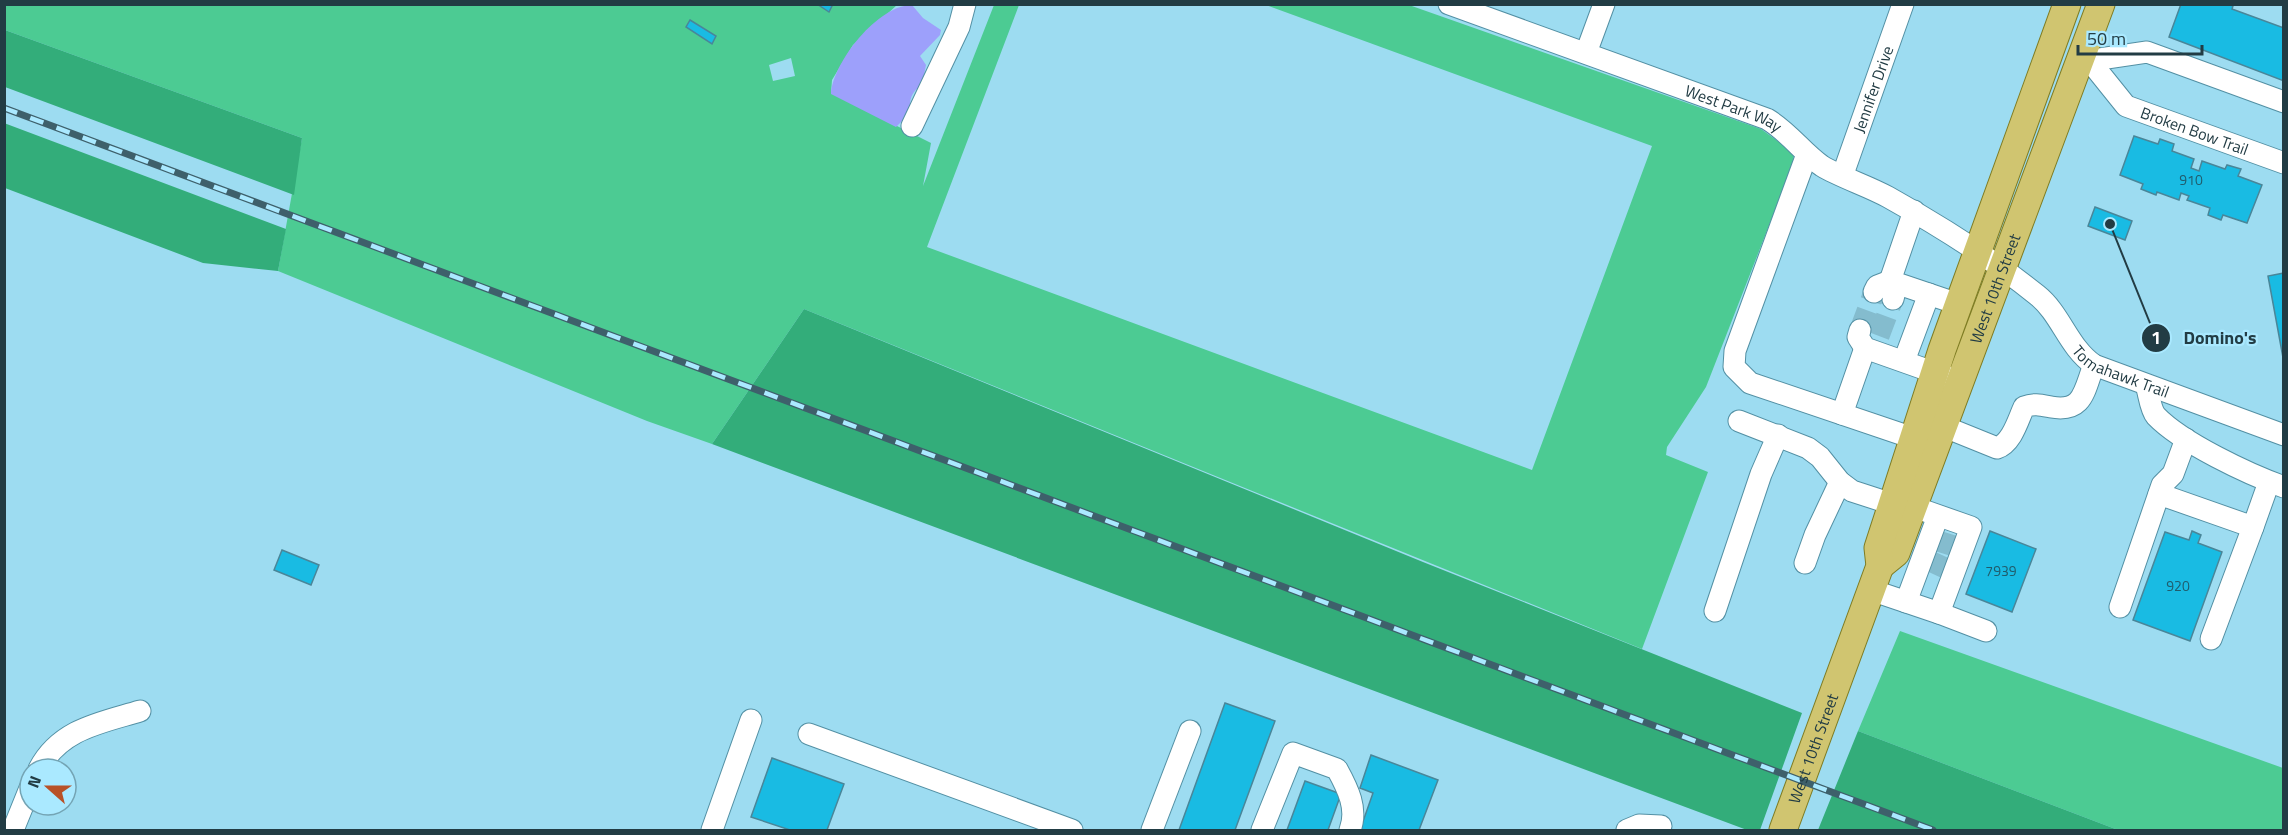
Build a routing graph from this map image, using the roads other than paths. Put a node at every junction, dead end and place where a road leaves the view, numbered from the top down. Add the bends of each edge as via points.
1 (965, 4) edge
2 (1449, 4) edge
3 (1604, 4) edge
4 (1904, 4) edge
5 (2067, 4) edge
6 (2101, 4) edge
7 (1586, 53) junction
8 (2085, 59) junction
9 (2283, 102) edge
10 (912, 126) dead end
11 (1807, 154) junction
12 (2283, 163) edge
13 (1843, 174) junction
14 (1914, 211) junction
15 (1990, 261) junction
16 (1929, 294) junction
17 (1958, 304) junction
18 (1904, 361) junction
19 (2094, 365) junction
20 (1935, 373) junction
21 (1962, 383) junction
22 (2146, 385) junction
23 (1842, 414) junction
24 (1739, 421) dead end
25 (1945, 427) junction
26 (1778, 435) junction
27 (2283, 435) edge
28 (1914, 438) junction
29 (2186, 439) junction
30 (1840, 483) junction
31 (2276, 485) edge
32 (2159, 494) junction
33 (1915, 509) junction
34 (2253, 527) junction
35 (1942, 554) junction
36 (1805, 564) dead end
37 (1875, 578) junction
38 (1906, 602) junction
39 (2120, 607) dead end
40 (1715, 611) dead end
41 (1939, 613) junction
42 (1986, 631) dead end
43 (2211, 639) dead end
44 (140, 711) dead end
45 (751, 720) dead end
46 (1190, 731) dead end
47 (809, 734) dead end
48 (48, 757) edge
49 (19, 817) edge
50 (1661, 826) dead end
51 (13, 831) edge
52 (712, 831) edge
53 (1072, 831) edge
54 (1152, 831) edge
55 (1262, 831) edge
56 (1350, 831) edge
57 (1627, 831) edge
58 (1783, 831) edge

1 - 10 street via 959,27
2 - 7 street, West Park Way
3 - 7 street
4 - 13 street, Jennifer Drive
5 - 15 main road, West 10th Street
6 - 8 main road, West 10th Street
7 - 11 street, West Park Way via 1767,119 1790,135
8 - 9 street via 2147,52
8 - 12 street, Broken Bow Trail via 2126,106
8 - 15 main road, West 10th Street
11 - 13 street, West Park Way via 1824,167
11 - 23 street via 1735,351 1734,367 1750,383
13 - 14 street, West Park Way
14 - 15 street, West Park Way
14 - 16 street via 1885,290
15 - 17 main road, West 10th Street
15 - 19 street, Tomahawk Trail via 2049,305 2079,352
15 - 21 main road, West 10th Street
16 - 17 street
16 - 18 street
17 - 20 main road, West 10th Street
18 - 20 street
18 - 23 street via 1868,338
19 - 22 street, Tomahawk Trail
19 - 25 street via 2079,403 2063,410 2033,404 2024,407 2002,446 1997,448
20 - 21 street
20 - 28 main road, West 10th Street
21 - 25 main road, West 10th Street
22 - 27 street, Tomahawk Trail
22 - 29 street via 2154,414
23 - 28 street
24 - 26 street
25 - 33 main road, West 10th Street
26 - 30 street via 1808,448
26 - 40 street
28 - 33 main road, West 10th Street
29 - 31 street
29 - 32 street via 2173,474
30 - 33 street via 1862,495
30 - 36 street
31 - 34 street
32 - 34 street
32 - 39 street
33 - 35 street
33 - 35 street via 1971,527
33 - 37 main road, West 10th Street via 1896,553
34 - 43 street
35 - 38 street
35 - 41 street
37 - 38 street
37 - 58 main road, West 10th Street
38 - 41 street
41 - 42 street
44 - 48 street via 78,729 56,745
45 - 52 street
46 - 54 street
47 - 53 street
49 - 51 street
50 - 57 street via 1639,825
55 - 56 street via 1293,753 1337,769 1348,789 1355,818

